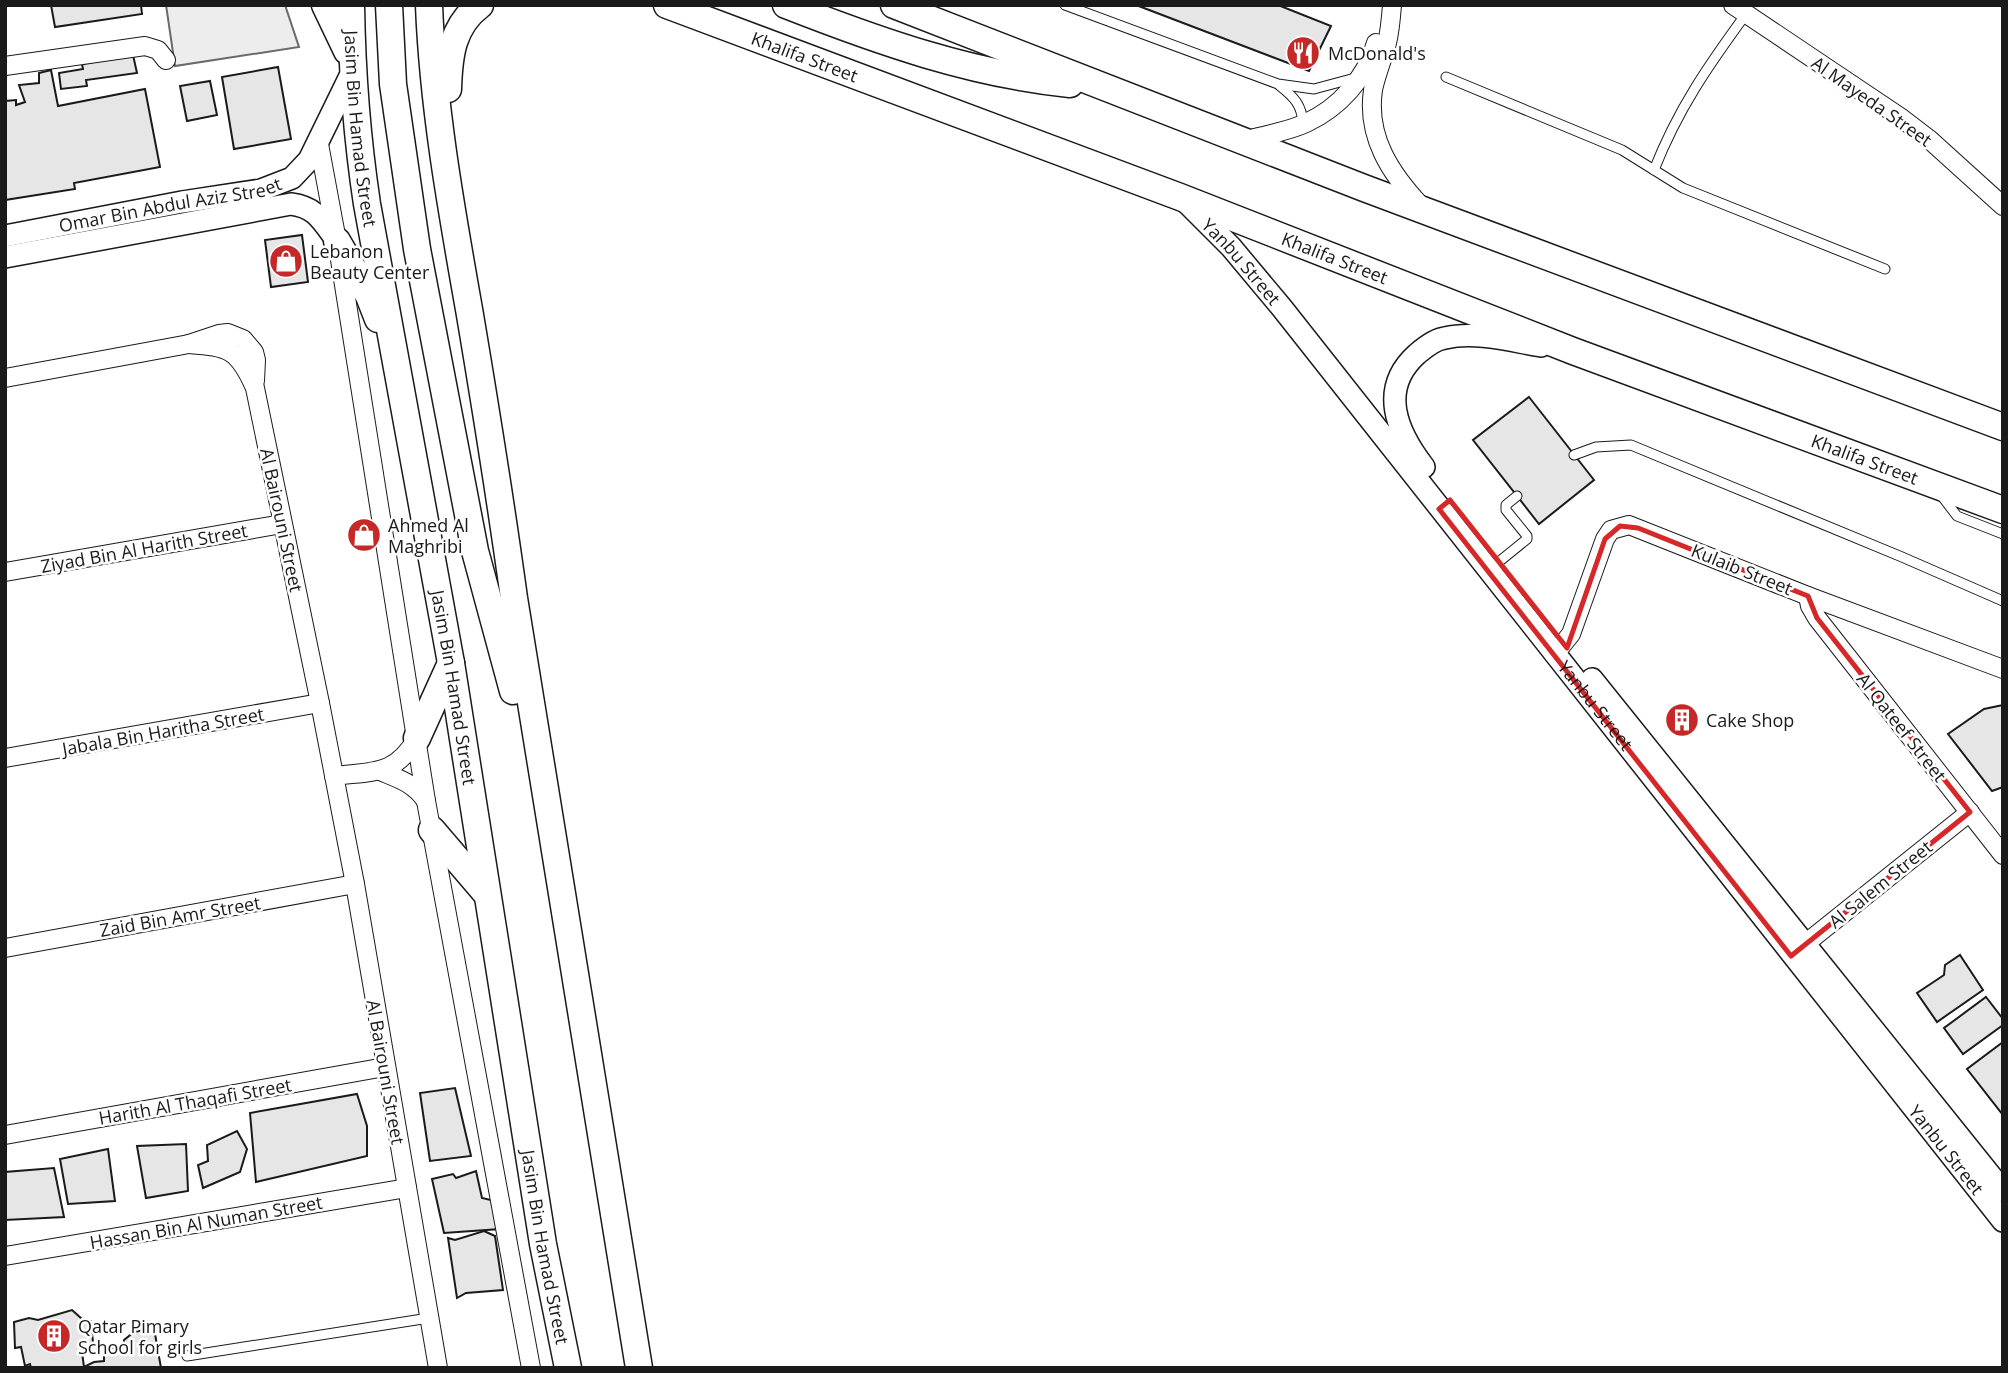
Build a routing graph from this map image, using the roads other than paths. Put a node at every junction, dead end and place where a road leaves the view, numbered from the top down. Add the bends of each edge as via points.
1 (325, 5) edge
2 (351, 5) edge
3 (389, 5) edge
4 (429, 5) edge
5 (480, 5) edge
6 (645, 5) edge
7 (786, 5) edge
8 (894, 5) edge
9 (1065, 5) edge
10 (1382, 5) edge
11 (1392, 5) edge
12 (674, 8) edge
13 (1740, 10) edge
14 (166, 60) dead end
15 (5, 66) edge
16 (352, 69) junction
17 (1361, 76) junction
18 (1446, 77) dead end
19 (1278, 84) junction
20 (1103, 87) junction
21 (1303, 124) junction
22 (1243, 141) junction
23 (319, 144) junction
24 (1654, 170) junction
25 (446, 181) junction
26 (1180, 197) junction
27 (2003, 206) edge
28 (1426, 211) junction
29 (5, 236) edge
30 (337, 241) junction
31 (5, 257) edge
32 (1885, 270) dead end
33 (1573, 351) junction
34 (400, 376) junction
35 (5, 378) edge
36 (2003, 427) edge
37 (1574, 455) dead end
38 (1931, 482) junction
39 (1517, 496) dead end
40 (1444, 505) junction
41 (2003, 510) edge
42 (282, 524) junction
43 (2003, 534) edge
44 (1493, 567) junction
45 (5, 572) edge
46 (1808, 596) junction
47 (2003, 601) edge
48 (1559, 650) junction
49 (451, 663) junction
50 (2003, 669) edge
51 (320, 703) junction
52 (417, 738) junction
53 (5, 758) edge
54 (380, 771) junction
55 (334, 776) junction
56 (426, 801) junction
57 (1970, 812) junction
58 (2003, 824) edge
59 (432, 830) junction
60 (1988, 836) junction
61 (553, 842) junction
62 (2003, 855) edge
63 (355, 884) junction
64 (486, 893) junction
65 (5, 948) edge
66 (1798, 950) junction
67 (385, 1067) junction
68 (5, 1135) edge
69 (407, 1188) junction
70 (2003, 1191) edge
71 (2003, 1221) edge
72 (5, 1256) edge
73 (429, 1318) junction
74 (187, 1356) dead end
75 (438, 1368) edge
76 (531, 1368) edge
77 (568, 1368) edge
78 (639, 1368) edge

1 - 16 main road
2 - 16 main road, Jasim Bin Hamad Street
3 - 61 main road via 400,144 475,551
4 - 25 main road
5 - 25 main road via 453,39
6 - 12 main road, Khalifa Street
7 - 20 main road via 900,48 974,68
8 - 20 main road
9 - 19 lane
10 - 17 street via 1374,51
11 - 28 street via 1373,90 1373,123 1398,182
12 - 26 main road, Khalifa Street
13 - 24 lane via 1684,104
13 - 27 street, Al Mayeda Street via 1900,117
14 - 15 street via 158,50 145,46
16 - 23 street, Omar Bin Abdul Aziz Street
16 - 34 main road, Jasim Bin Hamad Street via 367,204
17 - 19 lane via 1314,89
17 - 21 street via 1338,102
18 - 24 lane via 1622,150
19 - 21 lane via 1298,102
20 - 22 main road
21 - 22 street
22 - 28 main road
23 - 29 street, Omar Bin Abdul Aziz Street via 299,173 275,187
23 - 30 street, Jasim Bin Hamad Street
24 - 32 lane via 1684,188
25 - 61 main road
26 - 33 main road, Khalifa Street
26 - 40 street, Yanbu Street via 1251,270
28 - 36 main road
30 - 31 street, Omar Bin Abdul Aziz Street via 313,210 291,204
30 - 34 main road via 369,296
30 - 52 street, Jasim Bin Hamad Street
33 - 38 main road, Khalifa Street
33 - 40 street, Yanbu Street via 1472,336 1443,338 1405,365 1396,386 1399,428
34 - 49 main road, Jasim Bin Hamad Street
35 - 42 street, Al Bairouni Street via 189,344 218,346 235,354 255,388
37 - 47 lane via 1596,447 1631,445
38 - 41 main road, Khalifa Street
38 - 43 lane via 1957,516
39 - 44 lane via 1506,510 1527,539
40 - 44 street, Yanbu Street
42 - 45 street, Ziyad Bin Al Harith Street
42 - 51 street, Al Bairouni Street
44 - 48 street, Yanbu Street
46 - 48 street, Kulaib Street via 1638,528 1620,526 1605,539 1574,628
46 - 50 street, Kulaib Street
46 - 57 street, Al Qateef Street via 1817,618
48 - 66 street, Yanbu Street
49 - 52 main road
49 - 64 main road, Jasim Bin Hamad Street
51 - 53 street, Jabala Bin Haritha Street
51 - 55 street, Al Bairouni Street
52 - 54 street via 397,765
52 - 56 street, Jasim Bin Hamad Street
54 - 55 street
54 - 56 street via 409,782
55 - 63 street, Al Bairouni Street
56 - 59 street, Jasim Bin Hamad Street
57 - 60 street, Al Qateef Street
57 - 66 street, Al Salem Street
58 - 60 street
59 - 64 main road
59 - 76 street, Jasim Bin Hamad Street
60 - 62 street, Al Qateef Street
61 - 78 main road
63 - 65 street, Zaid Bin Amr Street
63 - 67 street, Al Bairouni Street
64 - 77 main road, Jasim Bin Hamad Street via 543,1244
66 - 70 street, Yanbu Street
66 - 71 street, Yanbu Street
67 - 68 street, Harith Al Thaqafi Street
67 - 69 street, Al Bairouni Street
69 - 72 street, Hassan Bin Al Numan Street
69 - 73 street, Al Bairouni Street
73 - 74 lane
73 - 75 street, Al Bairouni Street

